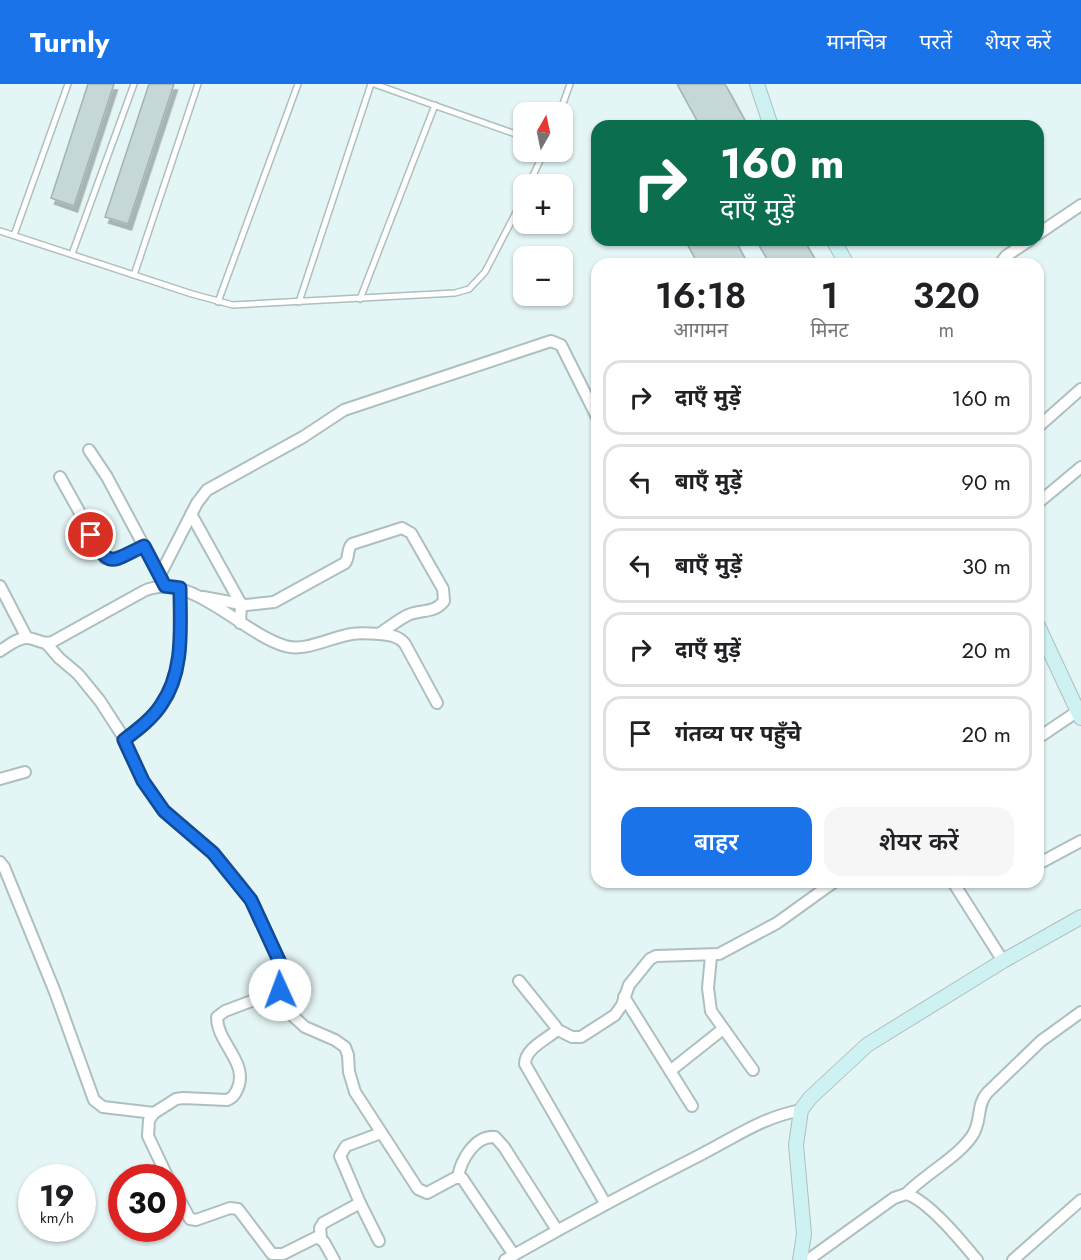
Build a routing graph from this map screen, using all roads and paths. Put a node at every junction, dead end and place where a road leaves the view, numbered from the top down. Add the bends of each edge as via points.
1 (68, 84) edge
2 (134, 84) edge
3 (198, 84) edge
4 (298, 84) edge
5 (373, 84) edge
6 (570, 84) edge
7 (757, 84) edge
8 (564, 102) edge
9 (435, 105) junction
10 (769, 120) edge
11 (513, 133) edge
12 (1081, 205) edge
13 (513, 218) edge
14 (1044, 230) edge
15 (0, 231) edge
16 (15, 236) junction
17 (1020, 246) edge
18 (72, 254) junction
19 (1004, 258) edge
20 (134, 275) junction
21 (360, 299) junction
22 (218, 302) junction
23 (299, 302) junction
24 (1081, 389) edge
25 (591, 398) edge
26 (1044, 422) edge
27 (89, 450) dead end
28 (1081, 467) edge
29 (60, 477) dead end
30 (1044, 498) edge
31 (191, 514) junction
32 (144, 546) junction
33 (160, 575) junction
34 (0, 586) edge
35 (165, 586) junction
36 (180, 588) junction
37 (197, 596) junction
38 (241, 604) junction
39 (240, 623) junction
40 (379, 634) junction
41 (27, 638) junction
42 (47, 644) junction
43 (1044, 650) edge
44 (0, 651) edge
45 (437, 703) dead end
46 (1080, 713) edge
47 (1044, 734) edge
48 (124, 740) junction
49 (25, 771) dead end
50 (0, 779) edge
51 (1081, 841) edge
52 (1044, 861) edge
53 (0, 862) edge
54 (825, 888) edge
55 (957, 888) edge
56 (1081, 917) edge
57 (711, 956) junction
58 (1003, 961) junction
59 (519, 981) dead end
60 (280, 990) junction
61 (624, 997) junction
62 (1081, 1012) edge
63 (556, 1029) junction
64 (723, 1029) junction
65 (753, 1070) dead end
66 (670, 1071) junction
67 (692, 1106) dead end
68 (801, 1110) junction
69 (154, 1113) junction
70 (381, 1133) junction
71 (161, 1164) edge
72 (458, 1177) junction
73 (906, 1194) junction
74 (1081, 1200) edge
75 (360, 1203) junction
76 (605, 1203) junction
77 (186, 1212) edge
78 (557, 1230) junction
79 (321, 1238) junction
80 (379, 1240) dead end
81 (509, 1257) edge
82 (334, 1260) edge
83 (801, 1260) edge
84 (808, 1260) edge
85 (977, 1260) edge
86 (1013, 1260) edge

1 - 16 lane
2 - 18 lane
3 - 20 lane
4 - 22 lane
5 - 9 lane
5 - 23 lane
6 - 8 lane
7 - 10 street
9 - 11 lane
9 - 21 lane
12 - 14 street
13 - 21 lane via 485,272 469,289
15 - 16 lane
16 - 18 lane
17 - 19 street
18 - 20 lane
20 - 22 lane
21 - 23 lane
22 - 23 lane
24 - 26 street
25 - 31 street via 561,345 546,342 344,410 207,490
27 - 32 street
28 - 30 street
29 - 32 street via 105,558 116,559
31 - 33 street
31 - 38 street
32 - 33 street
33 - 35 street
34 - 41 street
35 - 36 street
35 - 42 street via 144,591
36 - 37 street
36 - 48 street via 180,646 168,694 161,706
37 - 38 street
37 - 39 street
38 - 39 street
38 - 40 street via 274,602 348,561 352,543 402,528 411,533 443,589 444,601 428,612 405,616
39 - 40 street via 295,648 353,634
40 - 45 street via 402,640
41 - 42 street
41 - 44 street
42 - 48 street via 100,701
43 - 46 street
46 - 47 street
48 - 60 street via 143,781 164,811 213,853 251,900 282,967
49 - 50 street
51 - 52 street
53 - 69 street via 55,992 94,1100 103,1107
54 - 57 street via 777,922
55 - 58 street
56 - 58 street
57 - 61 street via 656,956 633,979
57 - 64 street via 711,1011
58 - 68 street via 867,1045
59 - 63 street
60 - 69 street via 218,1017 240,1071 233,1096 227,1100 176,1100
60 - 70 street via 285,1009 304,1027 345,1047 355,1092
61 - 63 street via 615,1015 581,1037
61 - 66 street
62 - 73 street via 1041,1041 987,1093 980,1102 979,1123 970,1139
63 - 76 street via 529,1052 525,1064
64 - 65 street
64 - 66 street
66 - 67 street
68 - 76 street via 760,1122
68 - 83 street via 796,1145 804,1234
69 - 71 street via 149,1120 148,1136
70 - 72 street via 420,1191 427,1193
70 - 75 street via 340,1152
72 - 78 street via 466,1154 487,1138 495,1137
72 - 81 street via 465,1180
73 - 84 street via 894,1198
73 - 85 street via 926,1205
74 - 86 street
75 - 79 street via 323,1223
75 - 80 street
76 - 78 street
77 - 79 street via 190,1219 198,1220 238,1209 272,1254 283,1254
78 - 81 street
79 - 82 street

